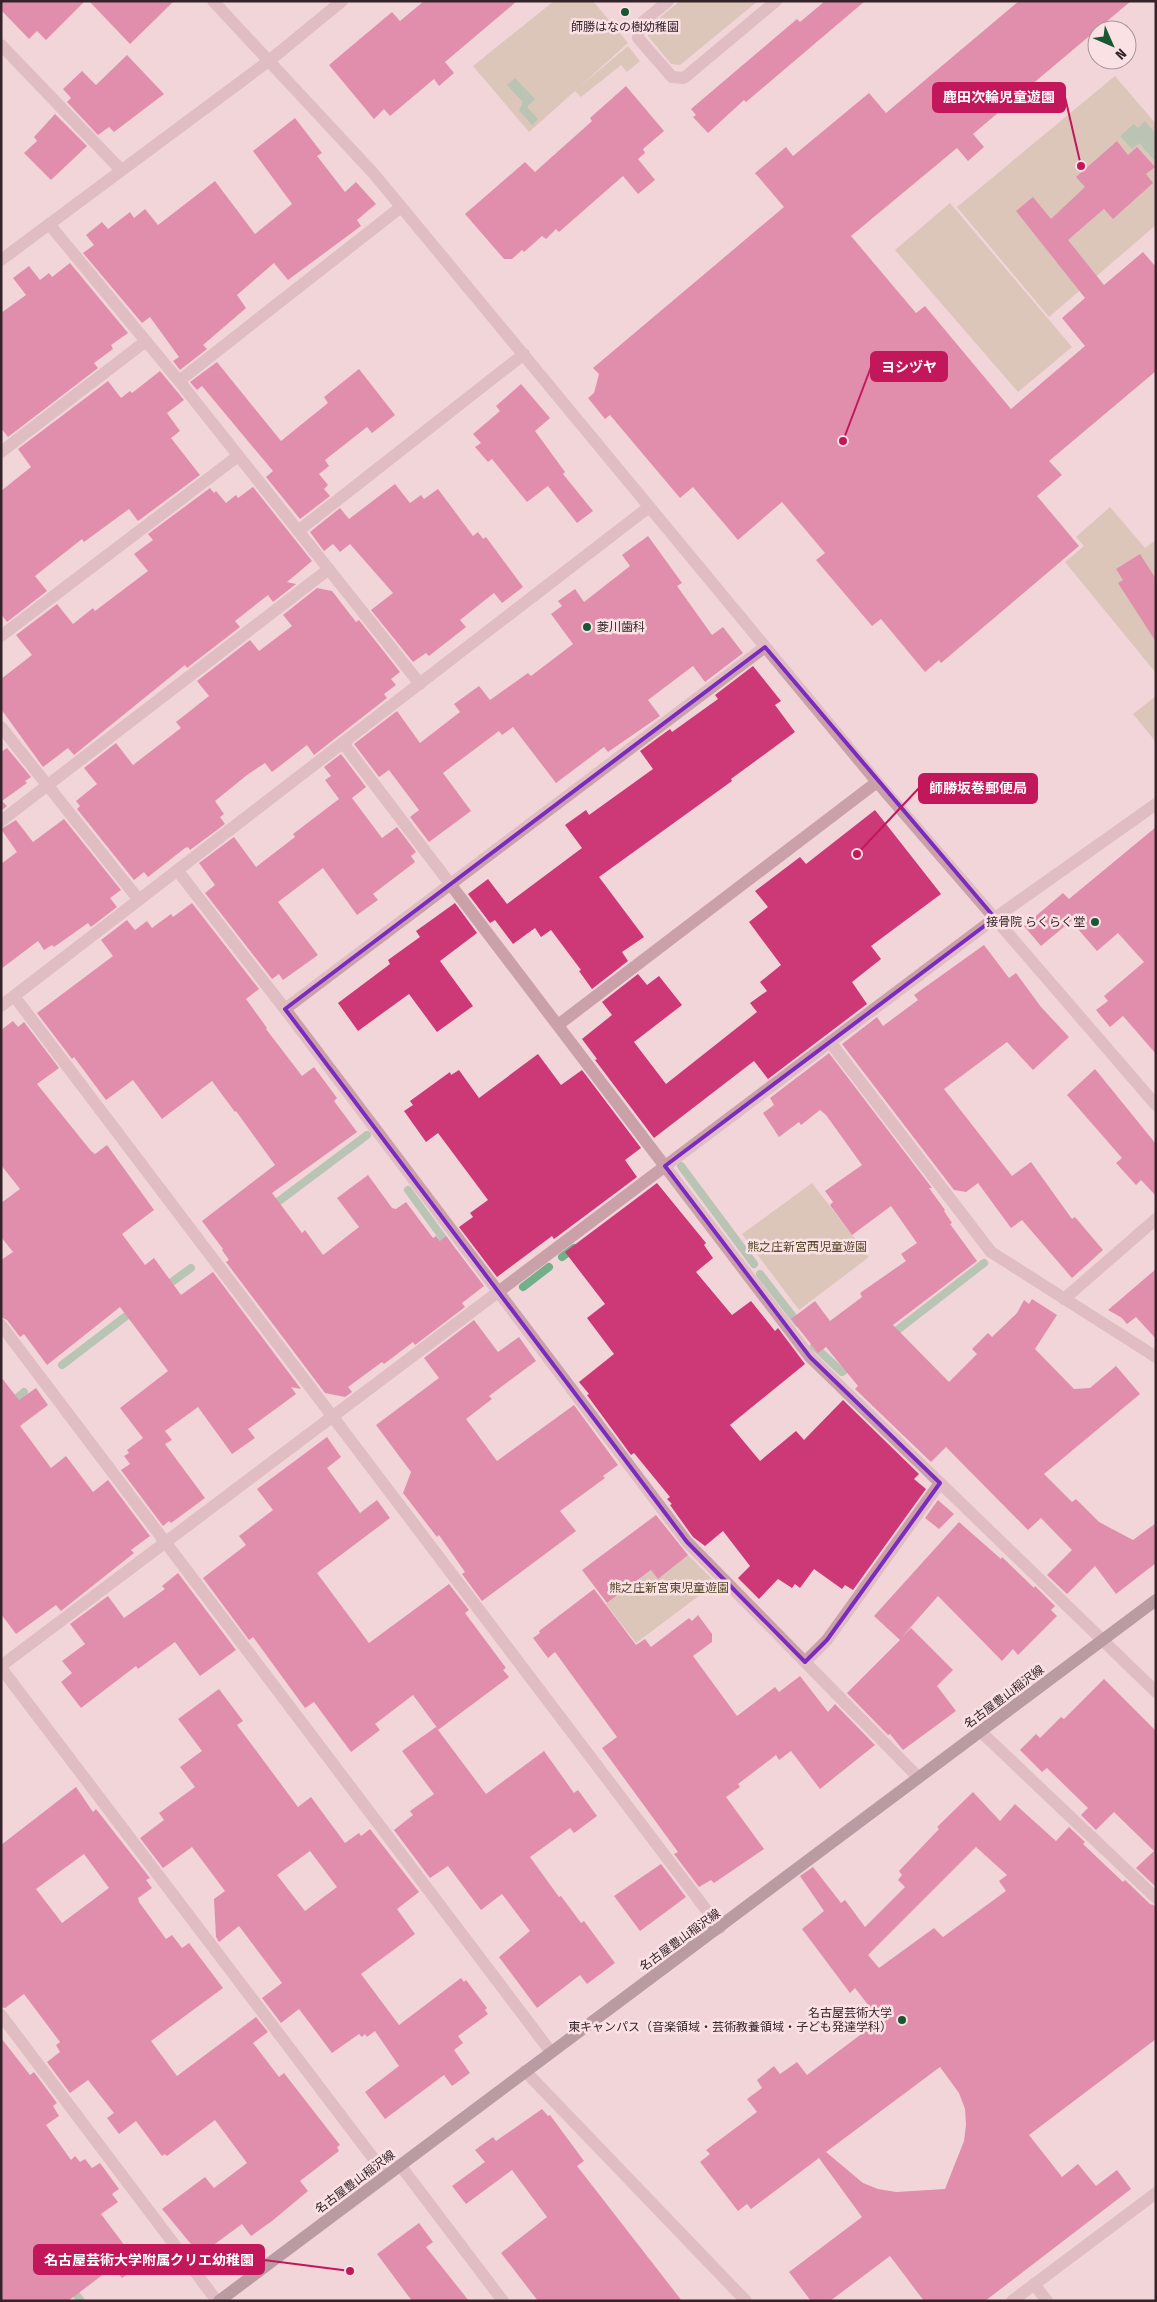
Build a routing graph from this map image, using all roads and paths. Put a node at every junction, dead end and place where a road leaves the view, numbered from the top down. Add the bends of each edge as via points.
1 (213, 1) edge
2 (342, 1) edge
3 (668, 1) edge
4 (776, 1) edge
5 (1, 45) edge
6 (270, 60) junction
7 (121, 170) junction
8 (401, 207) junction
9 (49, 224) junction
10 (1, 260) edge
11 (146, 341) junction
12 (524, 354) junction
13 (179, 381) junction
14 (1, 452) edge
15 (238, 456) junction
16 (649, 507) junction
17 (298, 530) junction
18 (328, 569) junction
19 (1, 636) edge
20 (764, 647) junction
21 (420, 684) junction
22 (1, 727) edge
23 (343, 743) junction
24 (877, 782) junction
25 (48, 786) junction
26 (1156, 804) edge
27 (1, 822) edge
28 (177, 870) junction
29 (450, 884) junction
30 (139, 900) junction
31 (995, 918) junction
32 (14, 996) junction
33 (1, 1006) edge
34 (285, 1009) junction
35 (558, 1025) junction
36 (830, 1042) junction
37 (1156, 1105) edge
38 (666, 1166) junction
39 (1156, 1219) edge
40 (498, 1292) junction
41 (1064, 1299) junction
42 (1, 1324) edge
43 (1156, 1358) edge
44 (333, 1417) junction
45 (940, 1483) junction
46 (166, 1542) junction
47 (1156, 1600) edge
48 (1102, 1640) junction
49 (805, 1662) junction
50 (1, 1667) edge
51 (1156, 1692) edge
52 (981, 1732) junction
53 (918, 1777) junction
54 (1156, 1898) edge
55 (720, 1928) junction
56 (1, 2015) edge
57 (551, 2052) junction
58 (525, 2071) junction
59 (400, 2165) junction
60 (386, 2175) junction
61 (1156, 2193) edge
62 (1034, 2284) junction
63 (218, 2301) edge
64 (503, 2301) edge
65 (746, 2301) edge
66 (1012, 2301) edge
67 (1047, 2301) edge

1 - 6 street
2 - 6 street
3 - 4 street via 639,25 638,38 672,77 684,78
5 - 7 street
6 - 7 street
6 - 8 street
7 - 9 street
8 - 12 street
8 - 13 street
9 - 10 street
9 - 11 street
11 - 13 street
11 - 14 street
12 - 16 street
12 - 17 street
13 - 15 street
15 - 17 street
15 - 19 street
16 - 20 street
16 - 21 street
17 - 18 street
18 - 21 street
18 - 25 street
20 - 24 street
20 - 29 street
21 - 23 street
22 - 25 street
23 - 28 street
23 - 29 street
24 - 31 street
24 - 35 street
25 - 27 street
25 - 30 street
26 - 31 street
28 - 30 street
28 - 34 street
29 - 34 street
29 - 35 street
30 - 32 street
31 - 36 street
31 - 37 street
32 - 33 street
32 - 44 street
34 - 40 street
35 - 38 street
36 - 38 street
36 - 41 street via 991,1252
38 - 40 street
38 - 45 street via 810,1357
39 - 41 street
40 - 44 street
40 - 49 street via 687,1542
41 - 43 street
42 - 46 street
44 - 46 street
44 - 55 street
45 - 48 street
45 - 49 street via 827,1640
46 - 50 street
46 - 57 street
47 - 48 main road, 名古屋豊山稲沢線
48 - 51 street
48 - 52 main road, 名古屋豊山稲沢線
49 - 53 street
50 - 60 street
52 - 53 main road, 名古屋豊山稲沢線
52 - 54 street
53 - 55 main road, 名古屋豊山稲沢線
55 - 57 main road, 名古屋豊山稲沢線
56 - 63 street
57 - 58 main road, 名古屋豊山稲沢線
58 - 59 main road, 名古屋豊山稲沢線
58 - 65 street
59 - 60 main road, 名古屋豊山稲沢線
59 - 64 street
60 - 63 main road, 名古屋豊山稲沢線
61 - 62 street
62 - 66 street
62 - 67 street

